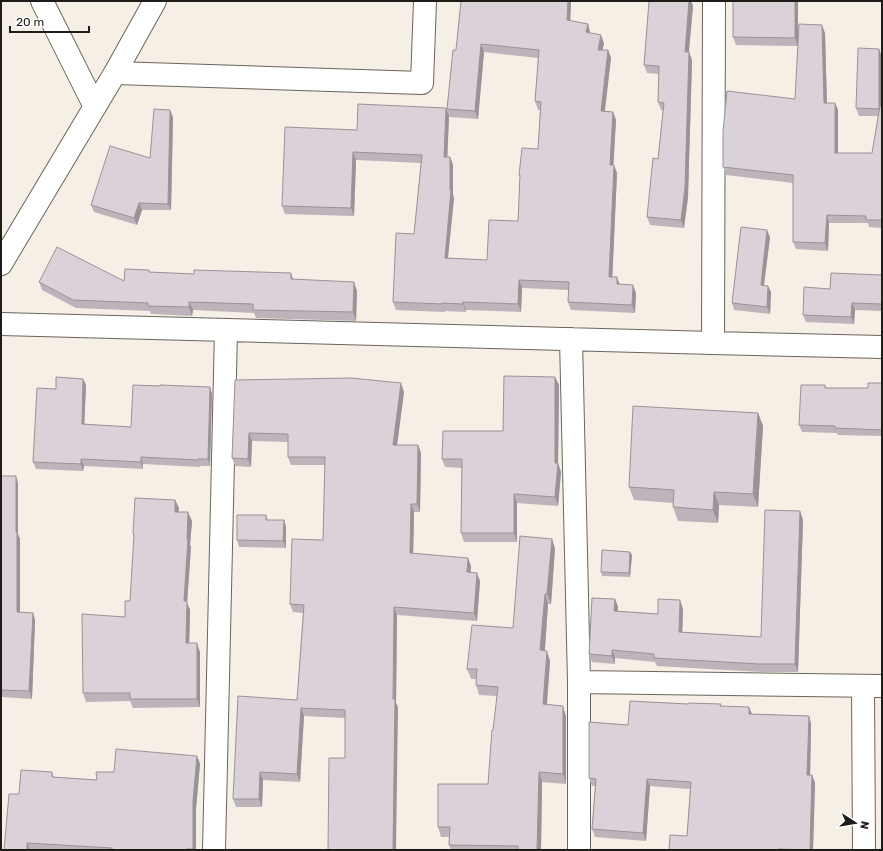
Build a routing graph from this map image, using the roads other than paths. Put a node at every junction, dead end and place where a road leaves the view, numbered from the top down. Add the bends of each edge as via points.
1 (42, 1) edge
2 (156, 1) edge
3 (425, 1) edge
4 (714, 1) edge
5 (115, 73) junction
6 (95, 107) junction
7 (1, 264) edge
8 (1, 324) edge
9 (226, 330) junction
10 (571, 339) junction
11 (713, 343) junction
12 (882, 347) edge
13 (579, 682) junction
14 (872, 686) edge
15 (214, 850) edge
16 (579, 850) edge
17 (864, 850) edge

1 - 6 street
2 - 5 street
3 - 5 street via 422,83
4 - 11 street
5 - 6 street
6 - 7 street
8 - 9 street
9 - 10 street
9 - 15 street
10 - 11 street
10 - 13 street
11 - 12 street
13 - 14 street
13 - 16 street
14 - 17 street

